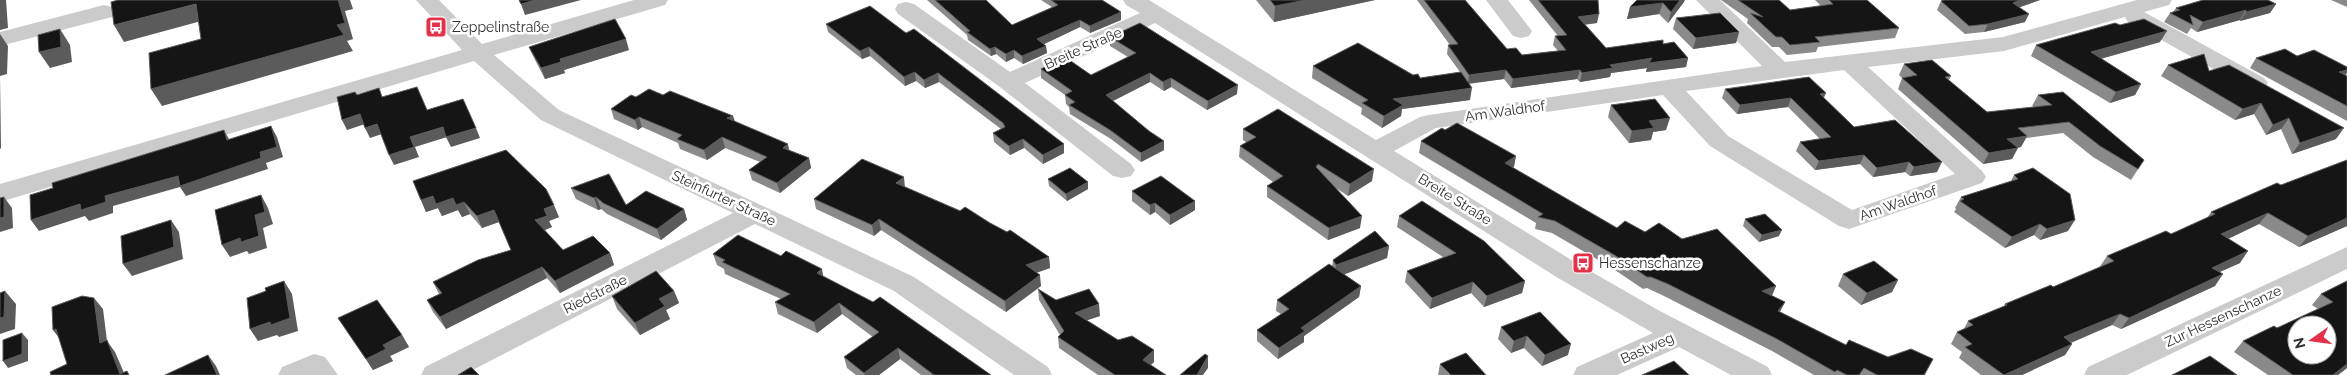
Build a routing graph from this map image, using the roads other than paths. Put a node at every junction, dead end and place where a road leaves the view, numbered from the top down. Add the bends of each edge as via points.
1 (427, 0) edge
2 (658, 0) edge
3 (1134, 0) edge
4 (1497, 0) edge
5 (1707, 0) edge
6 (2160, 0) edge
7 (2114, 5) edge
8 (906, 9) dead end
9 (104, 12) dead end
10 (1157, 14) junction
11 (1521, 32) dead end
12 (0, 39) edge
13 (477, 52) junction
14 (1850, 63) junction
15 (1780, 70) junction
16 (1008, 82) junction
17 (1669, 87) junction
18 (2278, 95) edge
19 (1377, 150) junction
20 (1122, 170) dead end
21 (0, 193) edge
22 (755, 213) junction
23 (2347, 257) edge
24 (1679, 334) junction
25 (294, 375) edge
26 (323, 375) edge
27 (436, 375) edge
28 (1037, 375) edge
29 (1588, 375) edge
30 (1757, 375) edge
31 (2099, 375) edge

1 - 13 street, Steinfurter Straße
2 - 13 street
3 - 10 street, Breite Straße
4 - 11 street
5 - 15 street
6 - 7 street, Am Waldhof
7 - 14 street, Am Waldhof via 2004,44
7 - 18 street
8 - 16 street
9 - 12 street
10 - 16 street, Breite Straße
10 - 19 street, Breite Straße
13 - 21 street
13 - 22 street, Steinfurter Straße via 550,115
14 - 15 street, Am Waldhof
14 - 17 street, Am Waldhof via 1974,177 1849,220 1719,141
15 - 17 street, Am Waldhof
16 - 20 street
17 - 19 street, Am Waldhof via 1429,122
19 - 24 street, Breite Straße via 1568,271
22 - 27 street, Riedstraße
22 - 28 street, Steinfurter Straße via 904,284
23 - 31 street, Zur Hessenschanze
24 - 29 street, Bastweg
24 - 30 street, Breite Straße
25 - 26 street via 314,365

